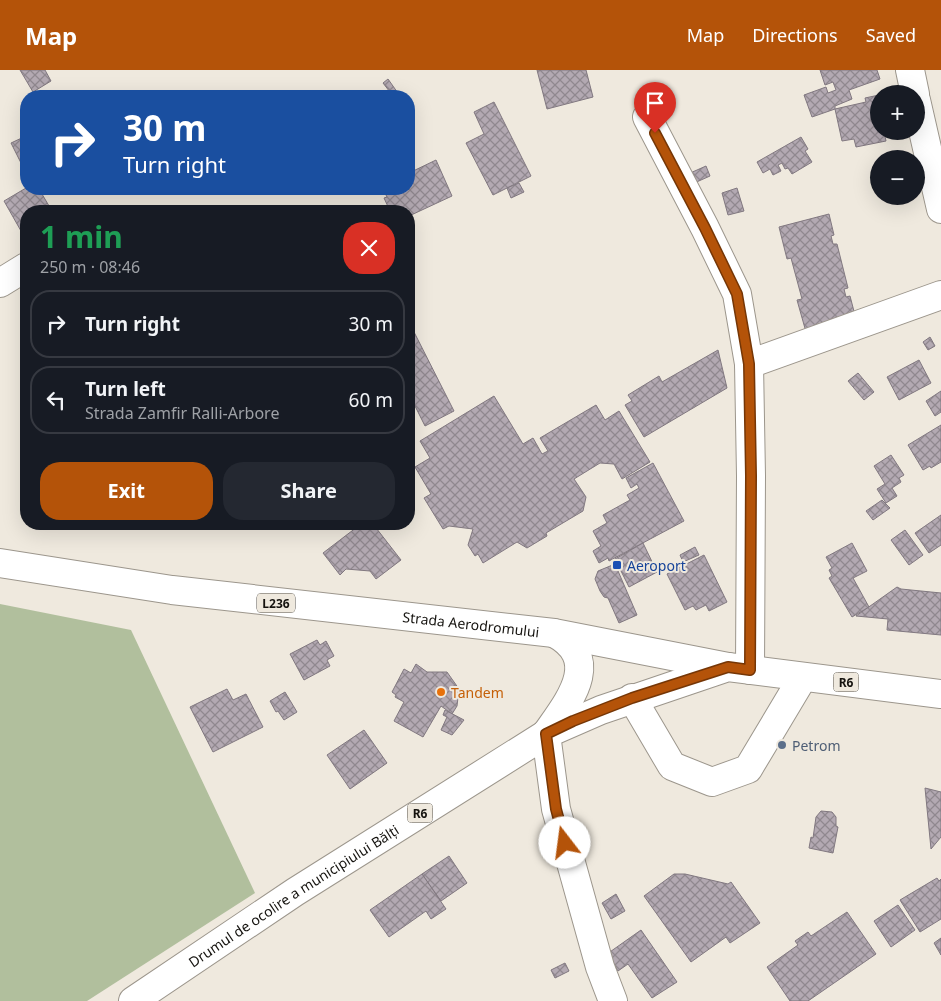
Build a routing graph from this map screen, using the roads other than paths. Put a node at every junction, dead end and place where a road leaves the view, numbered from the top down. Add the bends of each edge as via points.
1 (910, 70) edge
2 (913, 85) edge
3 (646, 117) dead end
4 (925, 139) edge
5 (941, 209) edge
6 (20, 270) edge
7 (0, 283) edge
8 (941, 295) edge
9 (749, 364) junction
10 (0, 563) edge
11 (554, 633) junction
12 (739, 668) junction
13 (803, 677) junction
14 (941, 694) edge
15 (632, 698) junction
16 (546, 734) junction
17 (133, 1001) edge
18 (613, 1001) edge

1 - 2 main road
3 - 9 main road via 737,294
4 - 5 main road
6 - 7 main road
8 - 9 main road
9 - 12 main road via 751,476
10 - 11 main road, Strada Aerodromului / L236 via 172,590
11 - 12 main road, Strada Aerodromului / L236
11 - 16 main road via 572,646 580,669 574,690
12 - 13 main road, Strada Aerodromului / R6
12 - 15 main road, Drumul de ocolire a municipiului Bălți / R6
13 - 14 main road, Strada Aerodromului / R6
13 - 15 main road via 748,769 712,782 672,766
15 - 16 main road, Drumul de ocolire a municipiului Bălți / R6
16 - 17 main road, Drumul de ocolire a municipiului Bălți / R6 via 295,892
16 - 18 main road via 556,809 600,967

